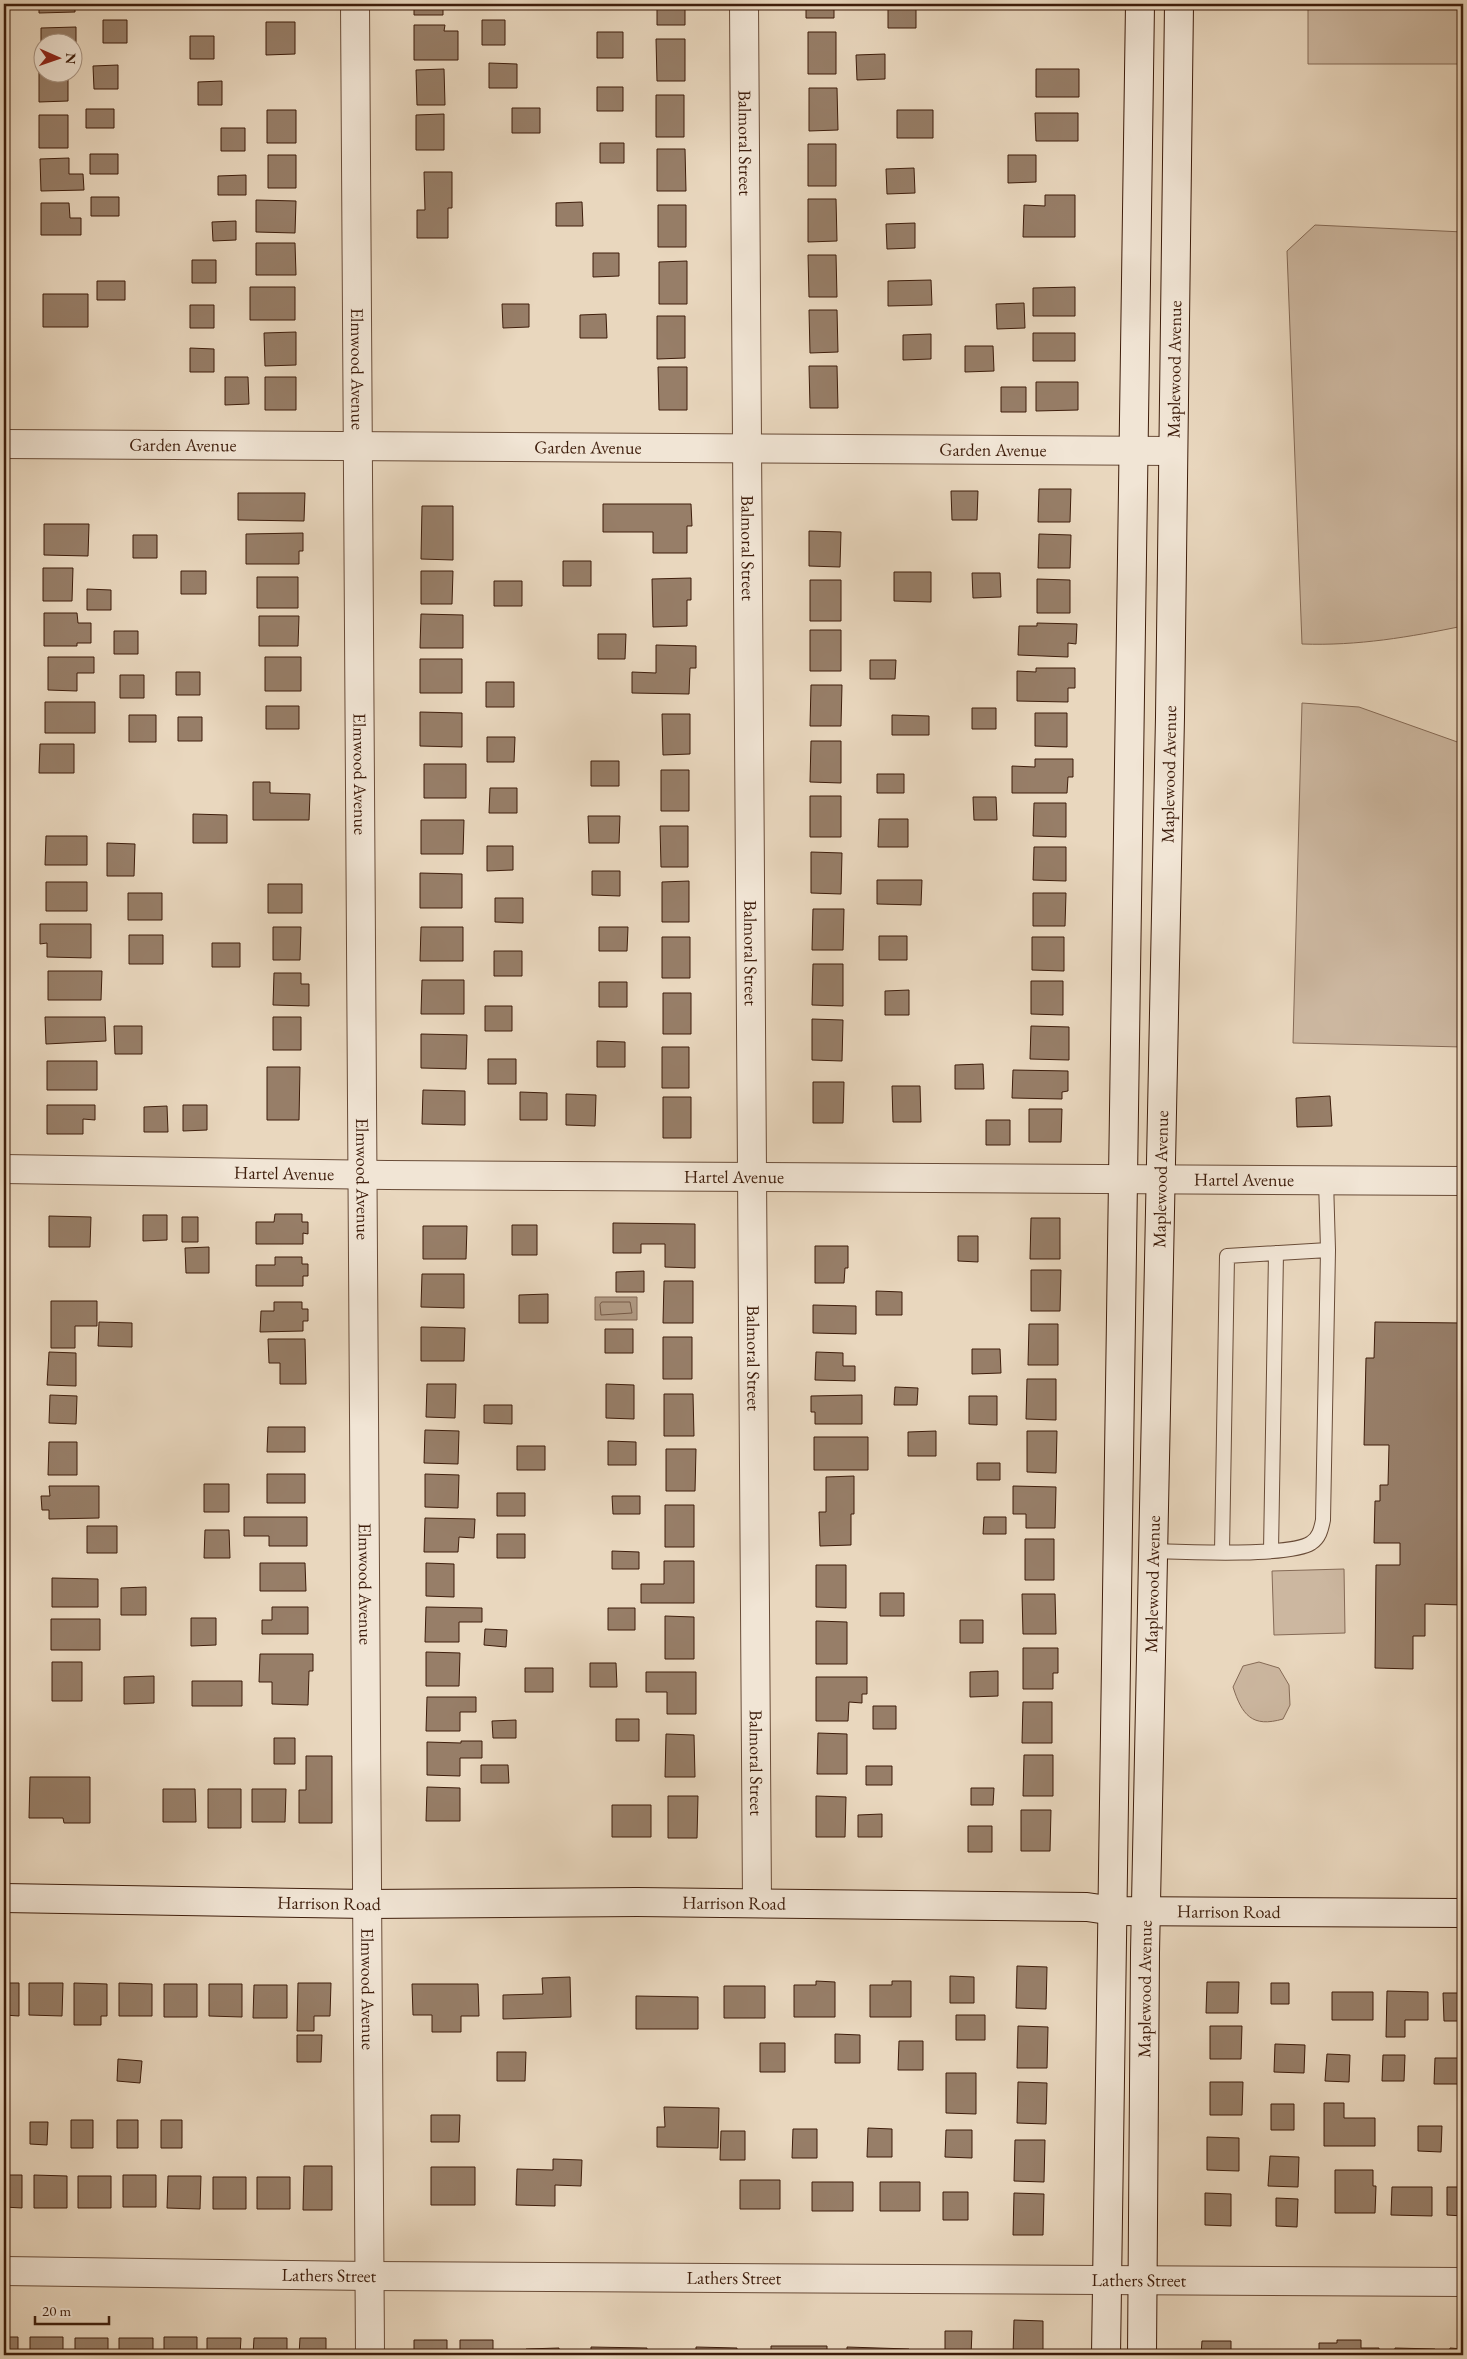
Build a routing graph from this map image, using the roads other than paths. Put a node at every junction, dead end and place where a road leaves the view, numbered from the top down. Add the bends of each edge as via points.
1 (355, 4) edge
2 (744, 4) edge
3 (1140, 4) edge
4 (1179, 4) edge
5 (1136, 284) junction
6 (1175, 285) junction
7 (4, 444) edge
8 (357, 445) junction
9 (747, 448) junction
10 (1172, 451) junction
11 (1134, 452) junction
12 (1130, 716) junction
13 (1170, 717) junction
14 (1128, 944) junction
15 (1165, 944) junction
16 (4, 1169) edge
17 (361, 1174) junction
18 (753, 1177) junction
19 (1122, 1179) junction
20 (1161, 1179) junction
21 (1326, 1180) junction
22 (1463, 1181) edge
23 (1328, 1250) junction
24 (1276, 1253) junction
25 (1152, 1551) junction
26 (1271, 1551) junction
27 (1222, 1552) junction
28 (4, 1898) edge
29 (757, 1903) junction
30 (367, 1904) junction
31 (1146, 1910) junction
32 (1114, 1911) junction
33 (1463, 1913) edge
34 (4, 2271) edge
35 (369, 2276) junction
36 (1107, 2279) junction
37 (1143, 2280) junction
38 (1463, 2282) edge
39 (370, 2355) edge
40 (1106, 2355) edge
41 (1142, 2355) edge

1 - 8 street, Elmwood Avenue
2 - 9 street, Balmoral Street
3 - 5 street, Maplewood Avenue
4 - 6 street, Maplewood Avenue
5 - 6 street
5 - 11 street, Maplewood Avenue
6 - 10 street, Maplewood Avenue
7 - 8 street, Garden Avenue
8 - 9 street, Garden Avenue
8 - 17 street, Elmwood Avenue
9 - 11 street, Garden Avenue
9 - 18 street, Balmoral Street
10 - 11 street, Garden Avenue
10 - 13 street, Maplewood Avenue
11 - 12 street, Maplewood Avenue
12 - 13 street
12 - 14 street, Maplewood Avenue
13 - 15 street, Maplewood Avenue
14 - 15 street
14 - 19 street, Maplewood Avenue
15 - 20 street, Maplewood Avenue
16 - 17 street, Hartel Avenue
17 - 18 street, Hartel Avenue
17 - 30 street, Elmwood Avenue
18 - 19 street, Hartel Avenue
18 - 29 street, Balmoral Street
19 - 20 street, Hartel Avenue
19 - 32 street, Maplewood Avenue
20 - 21 street, Hartel Avenue
20 - 25 street, Maplewood Avenue
21 - 22 street, Hartel Avenue
21 - 23 lane
23 - 24 lane
23 - 26 lane via 1321,1533 1312,1543 1301,1548
24 - 26 lane
24 - 27 lane via 1227,1256
25 - 27 lane
25 - 31 street, Maplewood Avenue
26 - 27 lane
28 - 30 street, Harrison Road
29 - 30 street, Harrison Road
29 - 32 street, Harrison Road via 1087,1907
30 - 35 street, Elmwood Avenue
31 - 32 street, Harrison Road
31 - 33 street, Harrison Road
31 - 37 street, Maplewood Avenue
32 - 36 street, Maplewood Avenue
34 - 35 street, Lathers Street
35 - 36 street, Lathers Street
35 - 39 street, Elmwood Avenue
36 - 37 street, Lathers Street
36 - 40 street, Maplewood Avenue
37 - 38 street, Lathers Street
37 - 41 street, Maplewood Avenue

